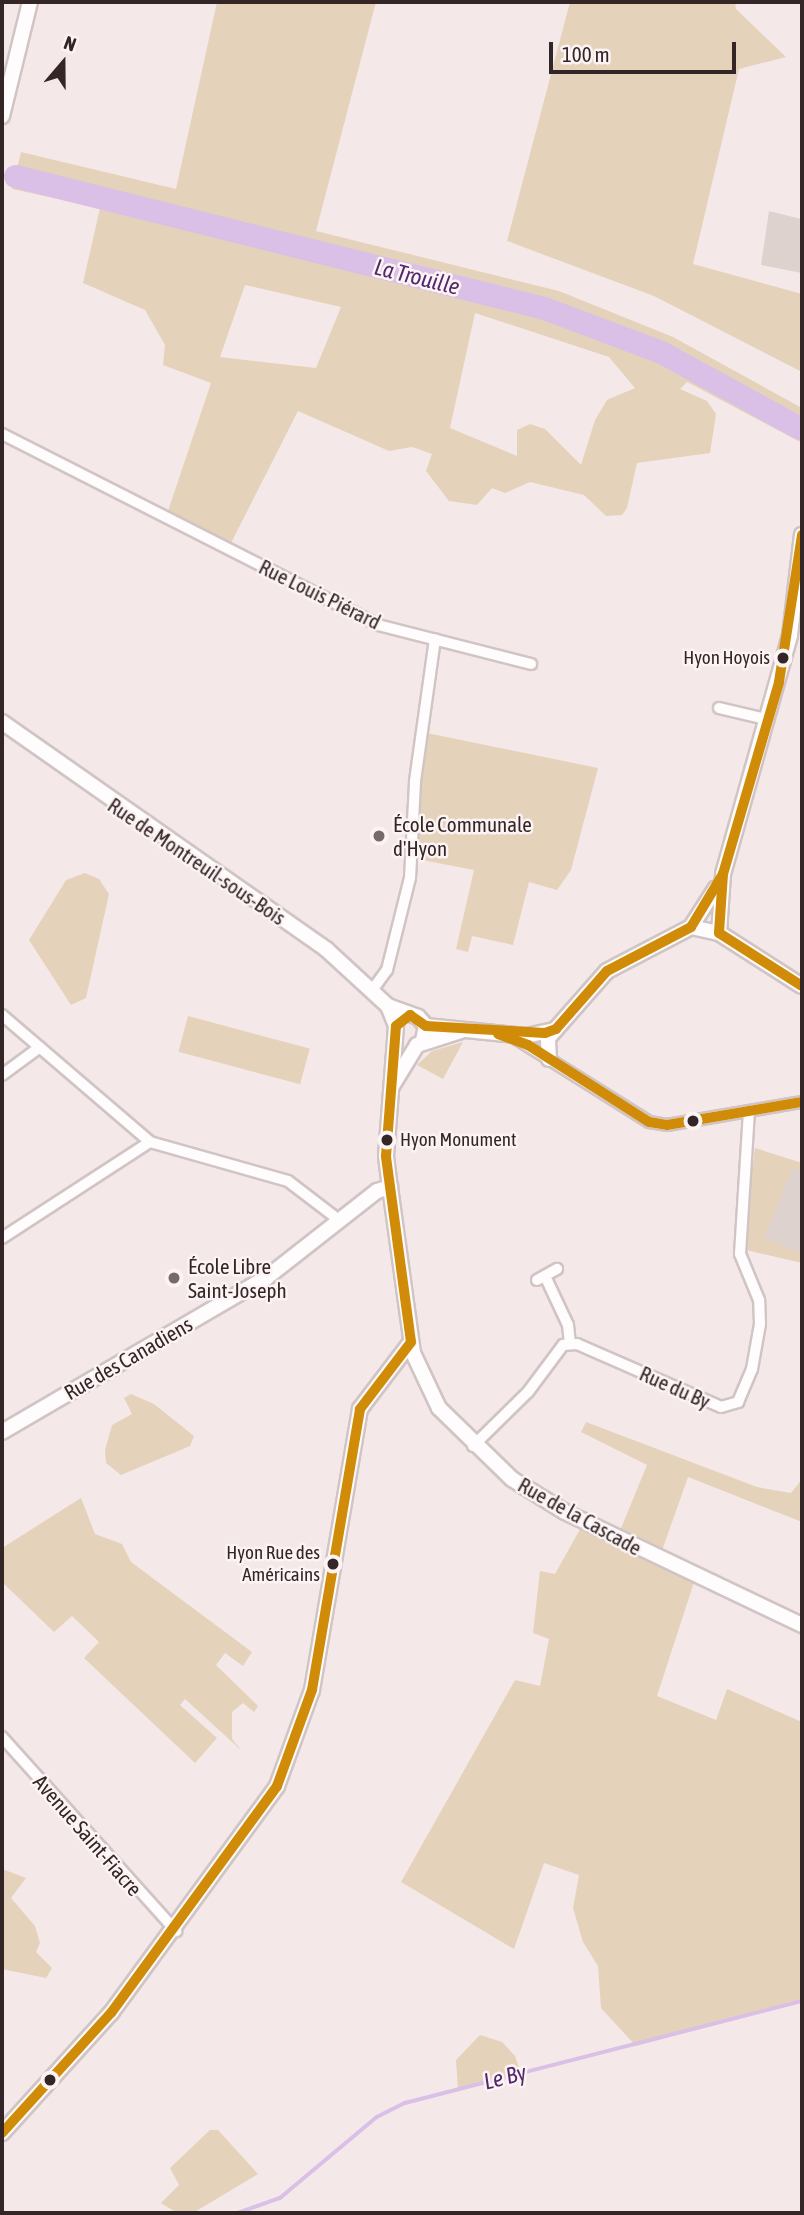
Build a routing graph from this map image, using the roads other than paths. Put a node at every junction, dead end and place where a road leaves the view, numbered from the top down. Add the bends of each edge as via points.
1 (30, 2) edge
2 (2, 117) edge
3 (2, 434) edge
4 (802, 535) edge
5 (435, 639) junction
6 (531, 664) dead end
7 (719, 708) dead end
8 (766, 719) junction
9 (2, 722) edge
10 (723, 874) junction
11 (691, 927) junction
12 (719, 933) junction
13 (802, 986) edge
14 (373, 989) junction
15 (2, 1014) edge
16 (399, 1026) junction
17 (552, 1033) junction
18 (510, 1035) junction
19 (422, 1037) junction
20 (40, 1046) junction
21 (549, 1059) junction
22 (2, 1075) edge
23 (392, 1086) junction
24 (799, 1103) edge
25 (749, 1112) junction
26 (150, 1142) junction
27 (390, 1187) junction
28 (339, 1220) junction
29 (2, 1238) edge
30 (557, 1269) dead end
31 (411, 1342) junction
32 (570, 1344) junction
33 (2, 1433) edge
34 (474, 1446) junction
35 (802, 1625) edge
36 (2, 1737) edge
37 (176, 1931) junction
38 (2, 2133) edge

1 - 2 street
3 - 5 street, Rue Louis Piérard via 378,625
4 - 8 street via 790,635
5 - 6 street, Rue Louis Piérard
5 - 14 street via 415,781 410,878 387,970
7 - 8 street
8 - 10 street
9 - 14 street, Rue de Montreuil-sous-Bois via 326,948
10 - 11 street
10 - 12 street
11 - 12 street
11 - 17 street via 607,971
12 - 13 street
14 - 16 street, Rue de Montreuil-sous-Bois
15 - 20 street
16 - 19 street via 403,1045
16 - 19 street via 418,1017
16 - 23 street, Rue de la Cascade
17 - 18 street
17 - 21 street
18 - 19 street via 462,1030
18 - 21 street
19 - 23 street
20 - 22 street
20 - 26 street
21 - 25 street via 649,1122
23 - 27 street, Rue de la Cascade via 386,1156
24 - 25 street
25 - 32 street, Rue du By via 740,1254 759,1300 760,1324 750,1379 738,1402 721,1407
26 - 28 street via 288,1181
26 - 29 street
27 - 28 street, Rue des Canadiens
27 - 31 street, Rue de la Cascade
28 - 33 street, Rue des Canadiens via 266,1278
30 - 32 street via 541,1278 568,1325
31 - 34 street, Rue de la Cascade via 439,1408
31 - 37 street via 375,1382 357,1418 312,1690 296,1747 259,1816
32 - 34 street via 553,1355 528,1392
34 - 35 street, Rue de la Cascade via 565,1513
36 - 37 street, Avenue Saint-Fiacre
37 - 38 street via 111,2013

